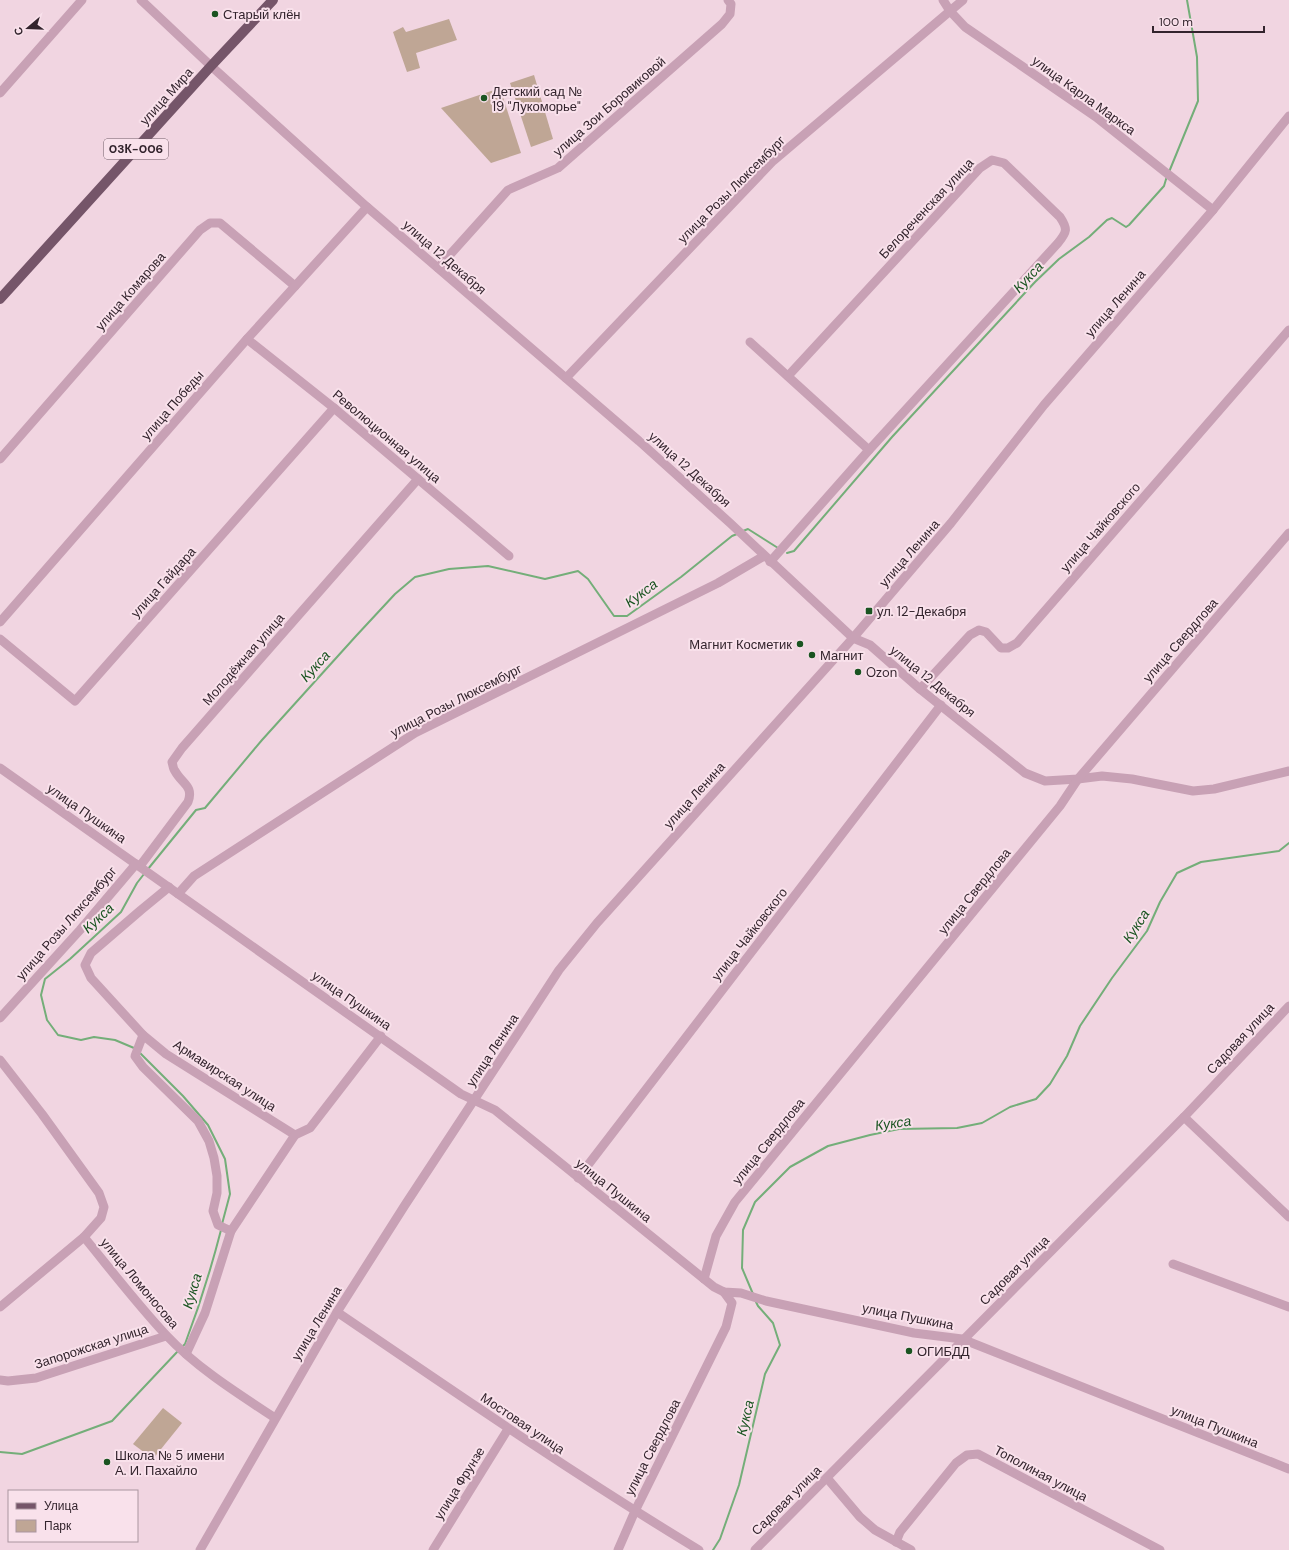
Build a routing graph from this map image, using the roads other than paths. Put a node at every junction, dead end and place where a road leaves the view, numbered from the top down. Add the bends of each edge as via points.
1 (82, 0) edge
2 (141, 0) edge
3 (273, 0) edge
4 (728, 0) edge
5 (943, 0) edge
6 (963, 0) edge
7 (950, 11) junction
8 (211, 66) junction
9 (0, 93) edge
10 (1289, 116) edge
11 (367, 207) junction
12 (1212, 210) junction
13 (438, 268) junction
14 (295, 286) junction
15 (0, 299) edge
16 (1289, 330) edge
17 (247, 339) junction
18 (750, 342) dead end
19 (788, 376) junction
20 (566, 378) junction
21 (334, 408) junction
22 (869, 450) junction
23 (0, 459) edge
24 (418, 479) junction
25 (1289, 533) edge
26 (509, 556) dead end
27 (767, 559) junction
28 (0, 622) edge
29 (852, 638) junction
30 (0, 639) edge
31 (920, 689) junction
32 (941, 705) junction
33 (0, 768) edge
34 (1289, 771) edge
35 (1078, 779) junction
36 (143, 868) junction
37 (169, 888) junction
38 (178, 894) junction
39 (1289, 1006) edge
40 (0, 1018) edge
41 (143, 1035) junction
42 (380, 1036) junction
43 (0, 1060) edge
44 (474, 1100) junction
45 (1184, 1117) junction
46 (295, 1135) junction
47 (578, 1178) junction
48 (1289, 1217) edge
49 (225, 1228) junction
50 (84, 1237) junction
51 (1173, 1264) dead end
52 (704, 1280) junction
53 (724, 1292) junction
54 (1289, 1307) edge
55 (0, 1308) edge
56 (337, 1312) junction
57 (166, 1336) junction
58 (962, 1339) junction
59 (182, 1351) junction
60 (0, 1380) edge
61 (275, 1418) junction
62 (508, 1429) junction
63 (1289, 1469) edge
64 (827, 1478) junction
65 (634, 1511) junction
66 (896, 1542) junction
67 (200, 1550) edge
68 (433, 1550) edge
69 (618, 1550) edge
70 (699, 1550) edge
71 (755, 1550) edge
72 (911, 1550) edge
73 (1160, 1550) edge

1 - 9 street
2 - 8 street, улица 12 Декабря
3 - 8 main road, улица Мира / 03К-006
4 - 13 street, улица Зои Боровиковой via 731,4 730,14 722,24 558,168 508,190
5 - 7 street, улица Карла Маркса
6 - 7 street, улица Розы Люксембург
7 - 12 street, улица Карла Маркса via 965,27 1096,117
7 - 20 street, улица Розы Люксембург via 773,161
8 - 11 street, улица 12 Декабря
8 - 15 main road, улица Мира / 03К-006
10 - 12 street, улица Ленина
11 - 13 street, улица 12 Декабря
11 - 14 street, улица Победы
12 - 29 street, улица Ленина via 1044,405 951,523
13 - 20 street, улица 12 Декабря
14 - 17 street, улица Победы
14 - 23 street, улица Комарова via 220,223 210,223 200,230
16 - 31 street, улица Чайковского via 1016,643 1008,648 1001,648 986,632 979,630 970,635
17 - 21 street, Революционная улица
17 - 28 street, улица Победы
18 - 19 street
19 - 22 street
19 - 22 street, Белореченская улица via 980,168 992,160 1004,163 1060,217 1065,226 1065,234
20 - 27 street, улица 12 Декабря via 639,441
21 - 24 street, Революционная улица
21 - 30 street, улица Гайдара via 75,700
22 - 27 street, Белореченская улица
24 - 26 street, Революционная улица
24 - 36 street, Молодёжная улица via 175,757 172,762 174,771 191,795
25 - 35 street, улица Свердлова
27 - 29 street, улица 12 Декабря
27 - 38 street, улица Розы Люксембург via 415,733 194,876
29 - 31 street, улица 12 Декабря via 870,645
29 - 44 street, улица Ленина via 597,923 559,970
31 - 32 street, улица 12 Декабря
32 - 35 street, улица 12 Декабря via 1025,772 1045,781
32 - 47 street, улица Чайковского
33 - 36 street, улица Пушкина
34 - 35 street, улица 12 Декабря via 1214,789 1193,791 1132,779 1102,776
35 - 52 street, улица Свердлова via 1060,806 736,1202 716,1236
36 - 37 street, улица Пушкина
36 - 40 street, улица Розы Люксембург via 80,930
37 - 38 street, улица Пушкина
37 - 41 street, Армавирская улица via 91,953 85,965 91,978
38 - 42 street, улица Пушкина
39 - 45 street, Садовая улица
41 - 46 street, Армавирская улица via 166,1054
41 - 49 street via 135,1056 198,1121 209,1141 217,1176 213,1211
42 - 44 street, улица Пушкина via 461,1094
42 - 46 street via 310,1128
43 - 50 street, улица Ломоносова via 99,1193 104,1207 101,1218
44 - 47 street, улица Пушкина via 495,1110
44 - 56 street, улица Ленина
45 - 48 street
45 - 58 street, Садовая улица
46 - 49 street
47 - 52 street, улица Пушкина
49 - 59 street via 205,1313
50 - 55 street
50 - 57 street, улица Ломоносова
51 - 54 street
52 - 53 street, улица Пушкина
53 - 58 street, улица Пушкина via 741,1293 914,1333
53 - 65 street, улица Свердлова via 732,1303 726,1327
56 - 61 street, улица Ленина
56 - 62 street, Мостовая улица
57 - 59 street, улица Ломоносова
57 - 60 street, Запорожская улица via 36,1378
58 - 63 street, улица Пушкина
58 - 64 street, Садовая улица
59 - 61 street, улица Ломоносова via 206,1371
61 - 67 street, улица Ленина
62 - 65 street, Мостовая улица
62 - 68 street, улица Фрунзе
64 - 66 street via 860,1518
64 - 71 street, Садовая улица
65 - 69 street, улица Свердлова
65 - 70 street, Мостовая улица
66 - 72 street
66 - 73 street, Тополиная улица via 900,1532 956,1463 967,1455 978,1454

